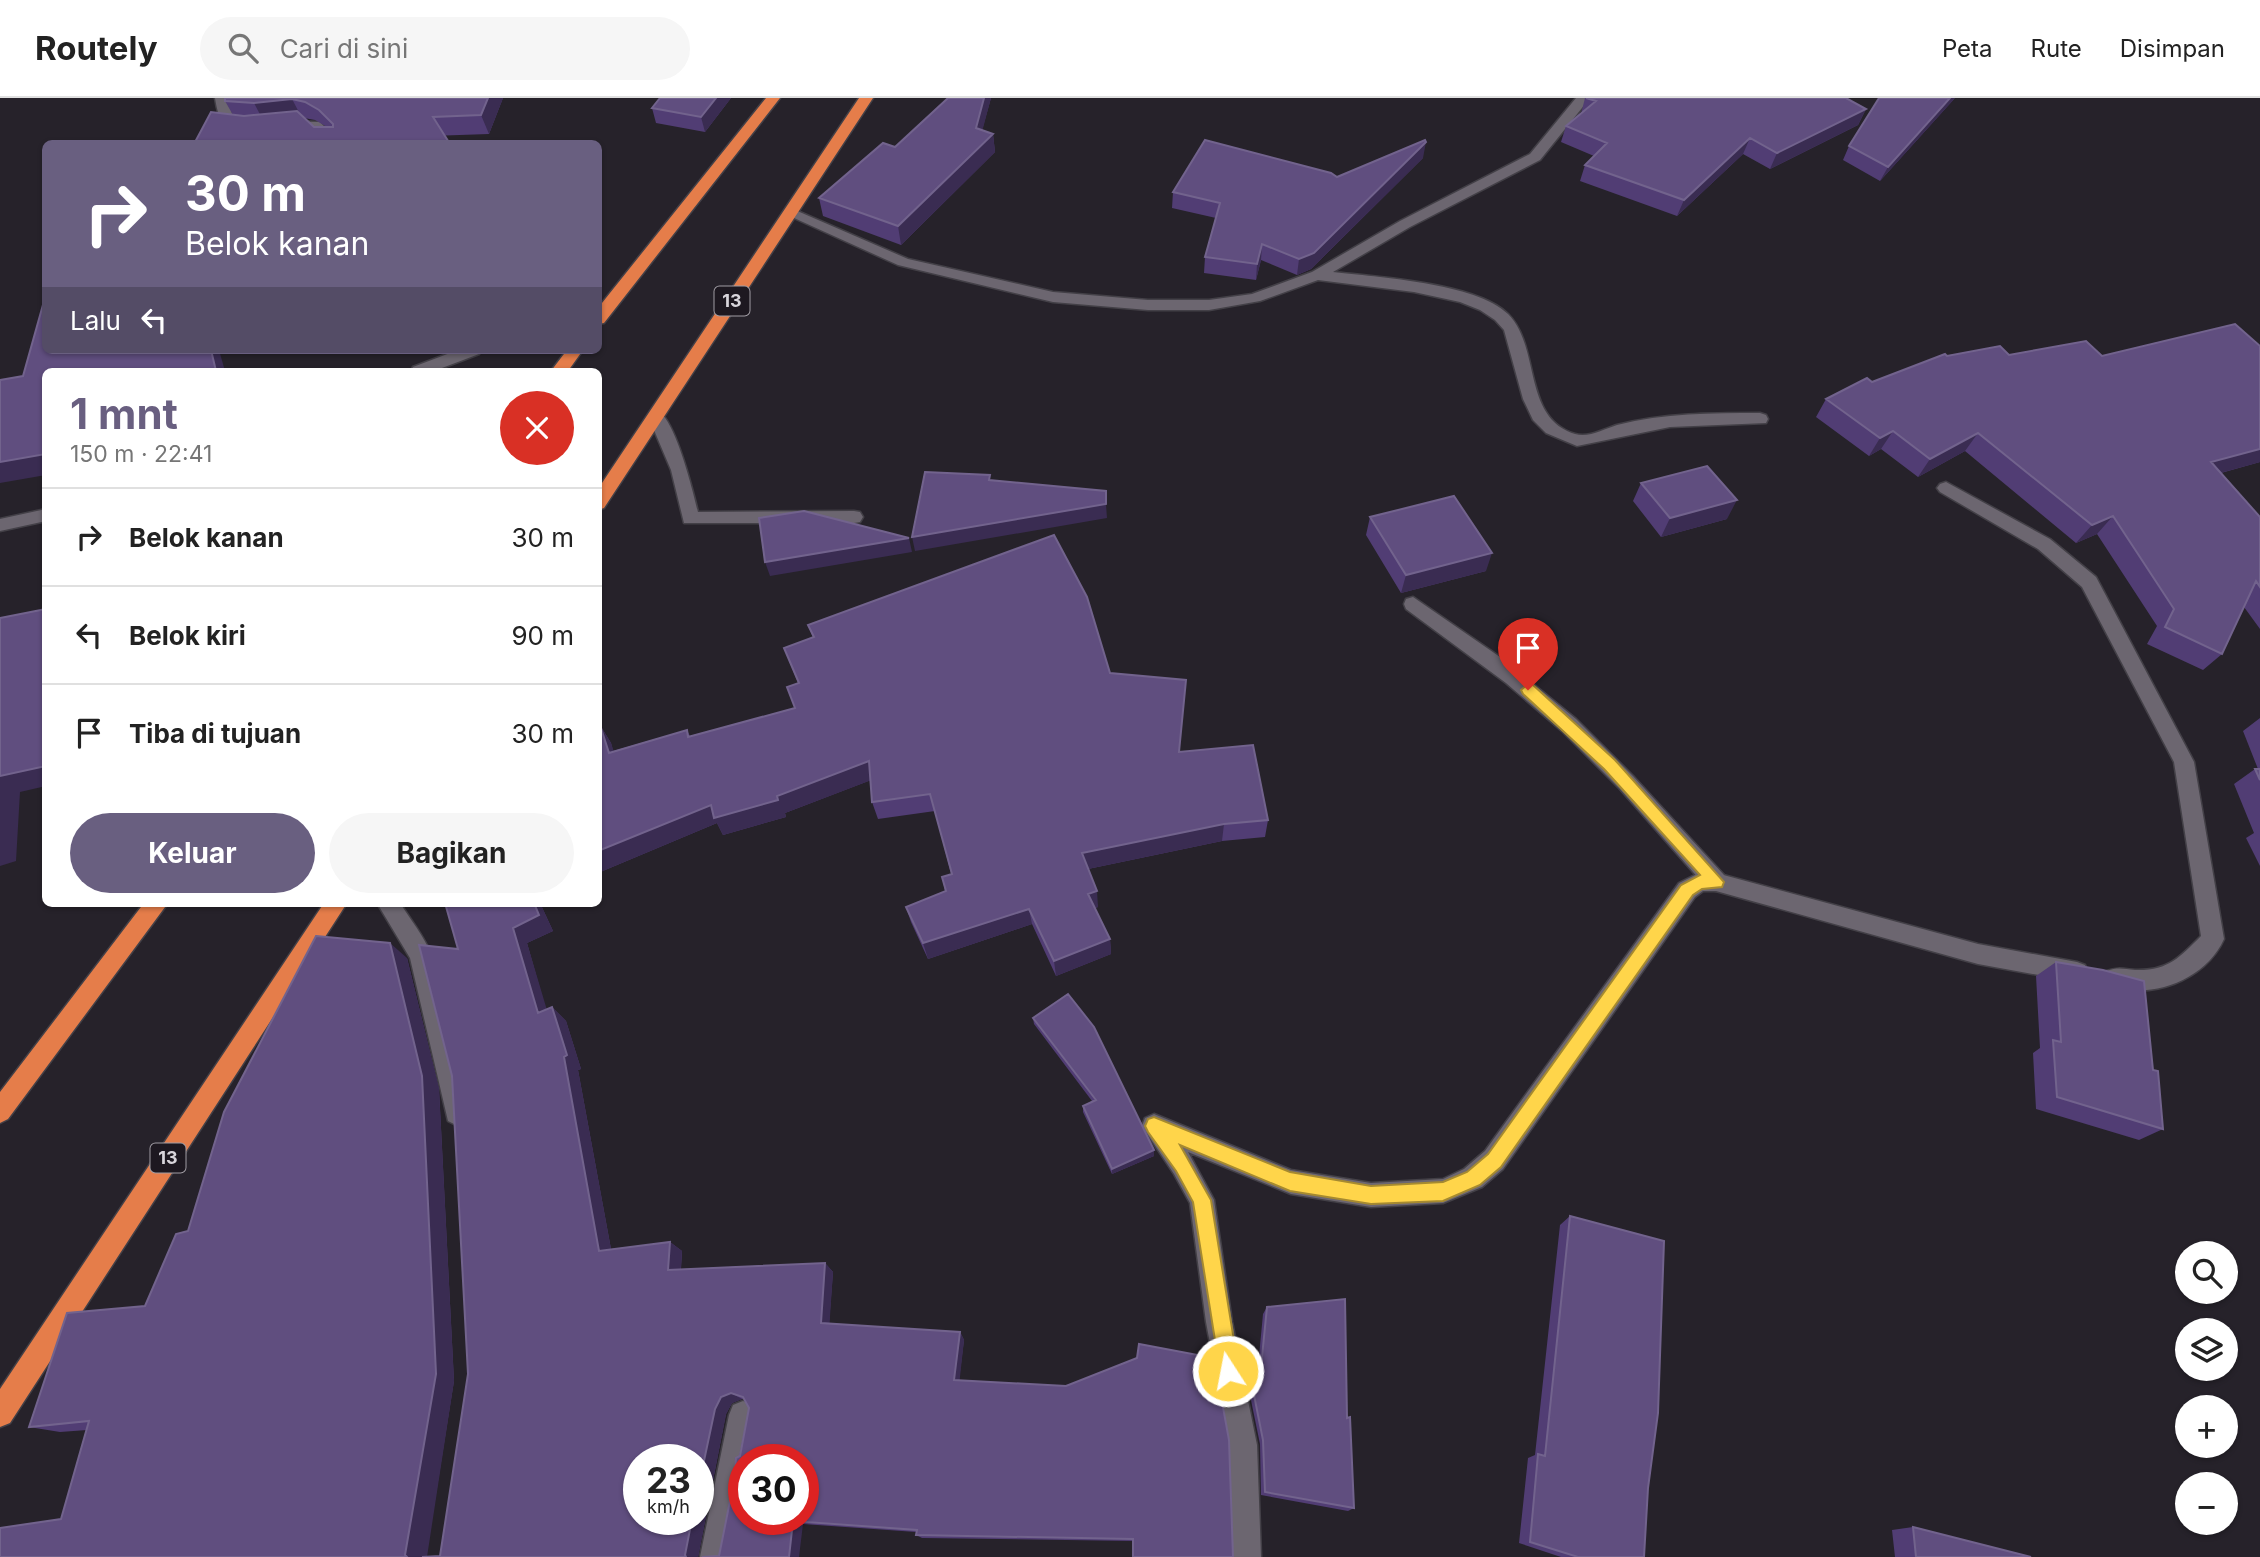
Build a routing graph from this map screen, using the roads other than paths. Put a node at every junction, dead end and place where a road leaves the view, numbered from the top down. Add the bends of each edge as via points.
1 (222, 98) edge
2 (773, 98) edge
3 (866, 98) edge
4 (1583, 98) edge
5 (330, 140) edge
6 (790, 213) junction
7 (1317, 275) junction
8 (602, 314) edge
9 (463, 354) edge
10 (572, 354) edge
11 (427, 368) edge
12 (561, 368) edge
13 (656, 416) junction
14 (1760, 419) dead end
15 (1946, 488) dead end
16 (602, 498) edge
17 (42, 516) edge
18 (854, 517) dead end
19 (0, 525) edge
20 (1413, 604) dead end
21 (1716, 882) junction
22 (154, 907) edge
23 (333, 907) edge
24 (390, 907) edge
25 (0, 1111) edge
26 (458, 1143) edge
27 (0, 1413) edge
28 (743, 1415) edge
29 (714, 1557) edge
30 (1247, 1557) edge

1 - 5 street via 230,126 312,124
2 - 8 highway
3 - 6 highway, 13
4 - 7 street via 1535,157
6 - 7 street via 903,262 1054,297 1209,305 1255,298
6 - 13 highway, 13
7 - 14 street via 1460,295 1485,305 1511,328 1531,401 1544,421 1574,441 1650,423
9 - 11 street
10 - 12 highway
13 - 16 highway, 13
13 - 18 street via 680,470 690,518
15 - 21 street via 2044,544 2089,582 2184,762 2213,939 2175,976 2142,981 1978,954
17 - 19 street
20 - 21 street via 1569,724
21 - 30 street via 1699,882 1687,890 1494,1160 1473,1178 1443,1191 1371,1195 1290,1182 1154,1126 1202,1200 1243,1445
22 - 25 highway
23 - 27 highway, 13
24 - 26 street via 420,955 454,1089
28 - 29 street

